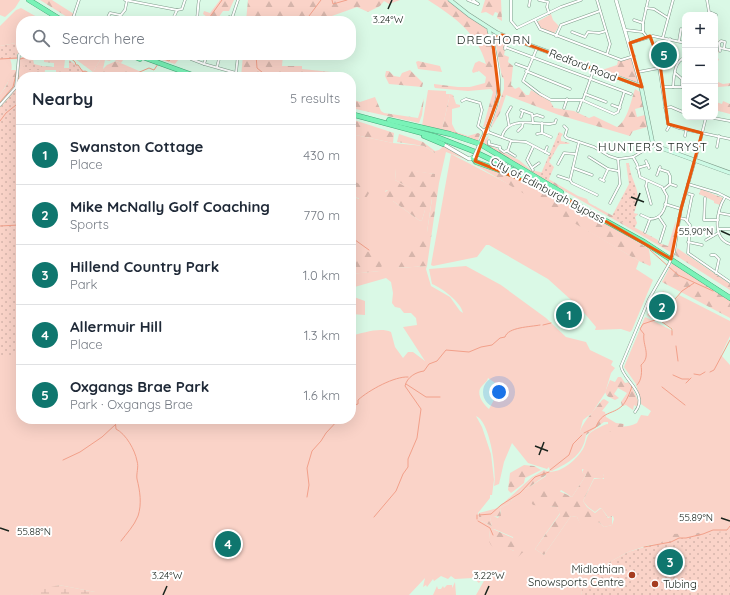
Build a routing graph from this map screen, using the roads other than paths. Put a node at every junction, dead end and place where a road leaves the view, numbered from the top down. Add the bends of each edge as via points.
1 (29, 0) edge
2 (34, 0) edge
3 (79, 0) edge
4 (126, 0) edge
5 (185, 0) edge
6 (199, 0) edge
7 (238, 0) edge
8 (450, 0) edge
9 (468, 0) edge
10 (473, 0) edge
11 (511, 0) edge
12 (530, 0) edge
13 (539, 0) edge
14 (581, 0) edge
15 (597, 0) edge
16 (616, 0) edge
17 (648, 0) edge
18 (673, 0) edge
19 (707, 0) edge
20 (529, 6) dead end
21 (646, 8) junction
22 (178, 10) junction
23 (600, 11) junction
24 (709, 12) edge
25 (549, 13) junction
26 (120, 15) joint
27 (55, 16) edge
28 (60, 16) edge
29 (74, 16) edge
30 (108, 16) edge
31 (175, 16) edge
32 (198, 16) edge
33 (233, 16) edge
34 (668, 18) junction
35 (535, 20) junction
36 (634, 20) dead end
37 (643, 23) junction
38 (681, 29) dead end
39 (626, 30) junction
40 (572, 32) dead end
41 (606, 32) junction
42 (643, 32) junction
43 (494, 36) junction
44 (556, 36) junction
45 (648, 37) junction
46 (663, 38) junction
47 (670, 39) junction
48 (679, 41) junction
49 (630, 42) junction
50 (682, 42) edge
51 (656, 43) dead end
52 (662, 44) dead end
53 (505, 47) dead end
54 (537, 48) junction
55 (658, 48) junction
56 (724, 48) junction
57 (730, 50) edge
58 (606, 54) junction
59 (634, 56) junction
60 (534, 58) junction
61 (682, 59) edge
62 (19, 60) edge
63 (145, 60) edge
64 (148, 60) edge
65 (194, 60) edge
66 (205, 60) edge
67 (218, 60) edge
68 (237, 60) edge
69 (154, 63) junction
70 (204, 64) junction
71 (516, 64) dead end
72 (161, 66) junction
73 (216, 68) junction
74 (527, 68) junction
75 (659, 68) junction
76 (594, 69) junction
77 (526, 71) junction
78 (18, 72) edge
79 (177, 72) edge
80 (181, 72) edge
81 (232, 72) edge
82 (236, 72) edge
83 (638, 72) junction
84 (675, 73) junction
85 (590, 79) junction
86 (641, 84) junction
87 (683, 84) edge
88 (635, 85) junction
89 (16, 86) edge
90 (673, 87) junction
91 (682, 87) edge
92 (662, 88) junction
93 (570, 89) dead end
94 (642, 92) junction
95 (624, 93) junction
96 (585, 94) junction
97 (631, 94) dead end
98 (567, 99) junction
99 (582, 100) junction
100 (462, 101) dead end
101 (604, 102) dead end
102 (0, 105) edge
103 (612, 105) dead end
104 (511, 107) dead end
105 (564, 108) dead end
106 (620, 108) junction
107 (665, 108) junction
108 (578, 111) dead end
109 (682, 112) edge
110 (356, 114) edge
111 (356, 114) edge
112 (533, 116) junction
113 (521, 117) dead end
114 (543, 117) dead end
115 (718, 119) edge
116 (387, 120) junction
117 (503, 120) dead end
118 (507, 120) junction
119 (556, 120) dead end
120 (706, 120) edge
121 (730, 121) edge
122 (381, 122) junction
123 (523, 123) junction
124 (533, 123) junction
125 (510, 124) junction
126 (542, 124) junction
127 (670, 125) junction
128 (564, 126) dead end
129 (519, 130) dead end
130 (667, 130) dead end
131 (686, 130) junction
132 (486, 131) junction
133 (542, 133) junction
134 (702, 133) junction
135 (537, 134) dead end
136 (685, 136) dead end
137 (719, 136) junction
138 (502, 137) junction
139 (551, 137) dead end
140 (730, 139) edge
141 (489, 141) dead end
142 (511, 141) junction
143 (579, 142) junction
144 (443, 144) joint
145 (653, 144) junction
146 (479, 145) junction
147 (533, 147) junction
148 (717, 147) dead end
149 (547, 148) dead end
150 (507, 151) junction
151 (545, 152) junction
152 (548, 154) dead end
153 (575, 154) junction
154 (515, 156) dead end
155 (591, 157) dead end
156 (633, 157) junction
157 (473, 159) junction
158 (618, 159) junction
159 (695, 160) junction
160 (646, 161) dead end
161 (539, 163) dead end
162 (559, 163) dead end
163 (573, 168) junction
164 (637, 168) junction
165 (608, 169) junction
166 (618, 171) junction
167 (730, 173) edge
168 (591, 174) dead end
169 (657, 175) dead end
170 (560, 178) dead end
171 (570, 180) junction
172 (602, 180) dead end
173 (647, 181) junction
174 (670, 184) junction
175 (688, 184) junction
176 (676, 186) dead end
177 (664, 189) junction
178 (563, 195) junction
179 (595, 195) dead end
180 (691, 195) dead end
181 (725, 197) junction
182 (705, 198) dead end
183 (730, 199) edge
184 (610, 202) dead end
185 (650, 203) dead end
186 (665, 204) junction
187 (681, 209) junction
188 (719, 213) junction
189 (641, 215) dead end
190 (730, 215) edge
191 (660, 217) junction
192 (679, 218) junction
193 (650, 220) junction
194 (687, 220) junction
195 (718, 220) junction
196 (718, 229) junction
197 (730, 229) edge
198 (645, 230) dead end
199 (718, 233) junction
200 (660, 240) dead end
201 (706, 240) dead end
202 (688, 242) junction
203 (730, 244) edge
204 (702, 245) dead end
205 (711, 255) dead end
206 (716, 272) junction
207 (730, 282) edge
208 (730, 296) edge
209 (635, 412) dead end

1 - 27 highway
2 - 28 highway
3 - 29 street
4 - 22 street
4 - 26 street via 125,10
5 - 22 street via 182,9
6 - 32 street
7 - 33 street
8 - 43 main road
9 - 10 street via 478,4
11 - 35 street via 511,21 517,28
12 - 20 street
13 - 25 street via 549,2
14 - 25 street
15 - 23 street
16 - 39 street
17 - 21 street
18 - 34 street
19 - 24 street
21 - 34 street via 654,9
21 - 37 street
22 - 31 street
23 - 41 street
23 - 44 street via 561,25
25 - 35 street
26 - 30 street via 110,13
34 - 46 street
35 - 44 street via 538,28
36 - 37 street
37 - 42 street
38 - 48 street
39 - 42 street
39 - 49 street
40 - 41 street via 585,37 588,32
41 - 58 street via 610,45
42 - 45 street
43 - 54 main road, Redford Road via 502,35
43 - 132 street via 499,95
44 - 58 street
45 - 46 street
45 - 49 street
45 - 55 street via 654,47
46 - 47 street
47 - 48 street
47 - 55 street via 664,48
48 - 50 street
49 - 59 street
51 - 52 street
53 - 60 street
54 - 60 street
54 - 76 main road, Redford Road
55 - 75 street
56 - 56 street via 720,50 721,41 725,42
56 - 57 street
58 - 59 street via 622,60
59 - 83 street
60 - 74 street
60 - 85 street
61 - 84 street via 679,60
62 - 78 street
63 - 69 highway
64 - 69 highway
65 - 70 street
66 - 70 street
67 - 73 street
68 - 82 street
69 - 72 highway
70 - 73 street
71 - 74 street
72 - 79 highway
72 - 80 highway
73 - 81 street
74 - 77 street
75 - 83 street
75 - 92 street
76 - 85 street
76 - 88 main road, Redford Road
77 - 93 street
77 - 98 street via 523,81 540,94 553,100
83 - 86 street
84 - 87 street
84 - 90 street
85 - 95 street
85 - 96 street
86 - 88 main road, Redford Road
86 - 94 main road
88 - 94 main road
89 - 102 street
90 - 91 street
90 - 92 street
92 - 107 street
94 - 145 main road
95 - 97 street
95 - 106 street
96 - 99 street
96 - 101 street
98 - 99 street
98 - 105 street
99 - 106 street via 614,114
99 - 108 street
100 - 132 street via 466,98 481,104 478,126
103 - 106 street
104 - 118 street
107 - 109 street
107 - 127 street via 667,122
110 - 116 highway, City of Edinburgh Bypass
111 - 122 highway, City of Edinburgh Bypass
112 - 113 street via 522,110
112 - 114 street
112 - 124 street
115 - 121 street
116 - 146 highway via 443,132
116 - 178 highway, City of Edinburgh Bypass via 458,142
117 - 118 street
118 - 125 street
119 - 126 street via 555,123
120 - 134 street
122 - 144 highway
122 - 178 highway, City of Edinburgh Bypass via 461,146
123 - 124 street
123 - 125 street
123 - 129 street
124 - 126 street
125 - 138 street
126 - 133 street
127 - 130 street
127 - 131 street
128 - 143 street via 568,128 565,136
131 - 134 street
131 - 136 street
132 - 138 street
132 - 146 street
133 - 135 street
133 - 139 street
134 - 137 street
134 - 159 street
137 - 140 street
137 - 148 street
138 - 142 street
141 - 150 street via 489,144 500,147 503,152
142 - 147 street via 525,142
142 - 150 street
143 - 153 street
143 - 158 street
144 - 157 street
145 - 156 street
145 - 159 main road
146 - 157 street, bridge
146 - 178 highway
147 - 151 street
147 - 161 street via 526,164 532,169
149 - 151 street
150 - 154 street
151 - 152 street
153 - 162 street via 564,152
153 - 163 street
155 - 165 street
156 - 158 street
156 - 164 street
157 - 178 highway
158 - 166 street
159 - 167 main road
159 - 175 street
160 - 164 street via 648,167
163 - 168 street
163 - 171 street
164 - 173 street via 640,177
165 - 166 street
165 - 172 street
166 - 184 street via 620,184
169 - 174 street via 660,168 670,174
170 - 171 street
171 - 179 street
173 - 177 street via 659,184
173 - 185 street
174 - 176 street
174 - 177 street
175 - 181 street
175 - 187 street
177 - 186 street via 667,196
178 - 208 highway, City of Edinburgh Bypass
180 - 194 street
181 - 183 street
181 - 188 street
182 - 195 street via 704,221
186 - 187 street
186 - 191 street
187 - 192 street
188 - 190 street
188 - 195 street
189 - 193 street
191 - 193 street
191 - 200 street via 665,226
192 - 194 street
192 - 209 street, bridge via 674,252 649,299 621,366 635,386 639,403
193 - 198 street
194 - 202 street via 690,227
195 - 196 street
196 - 197 street
196 - 199 street
199 - 201 street
199 - 203 street via 722,240
202 - 204 street
202 - 206 street via 690,255
205 - 206 street via 719,259
206 - 207 street

